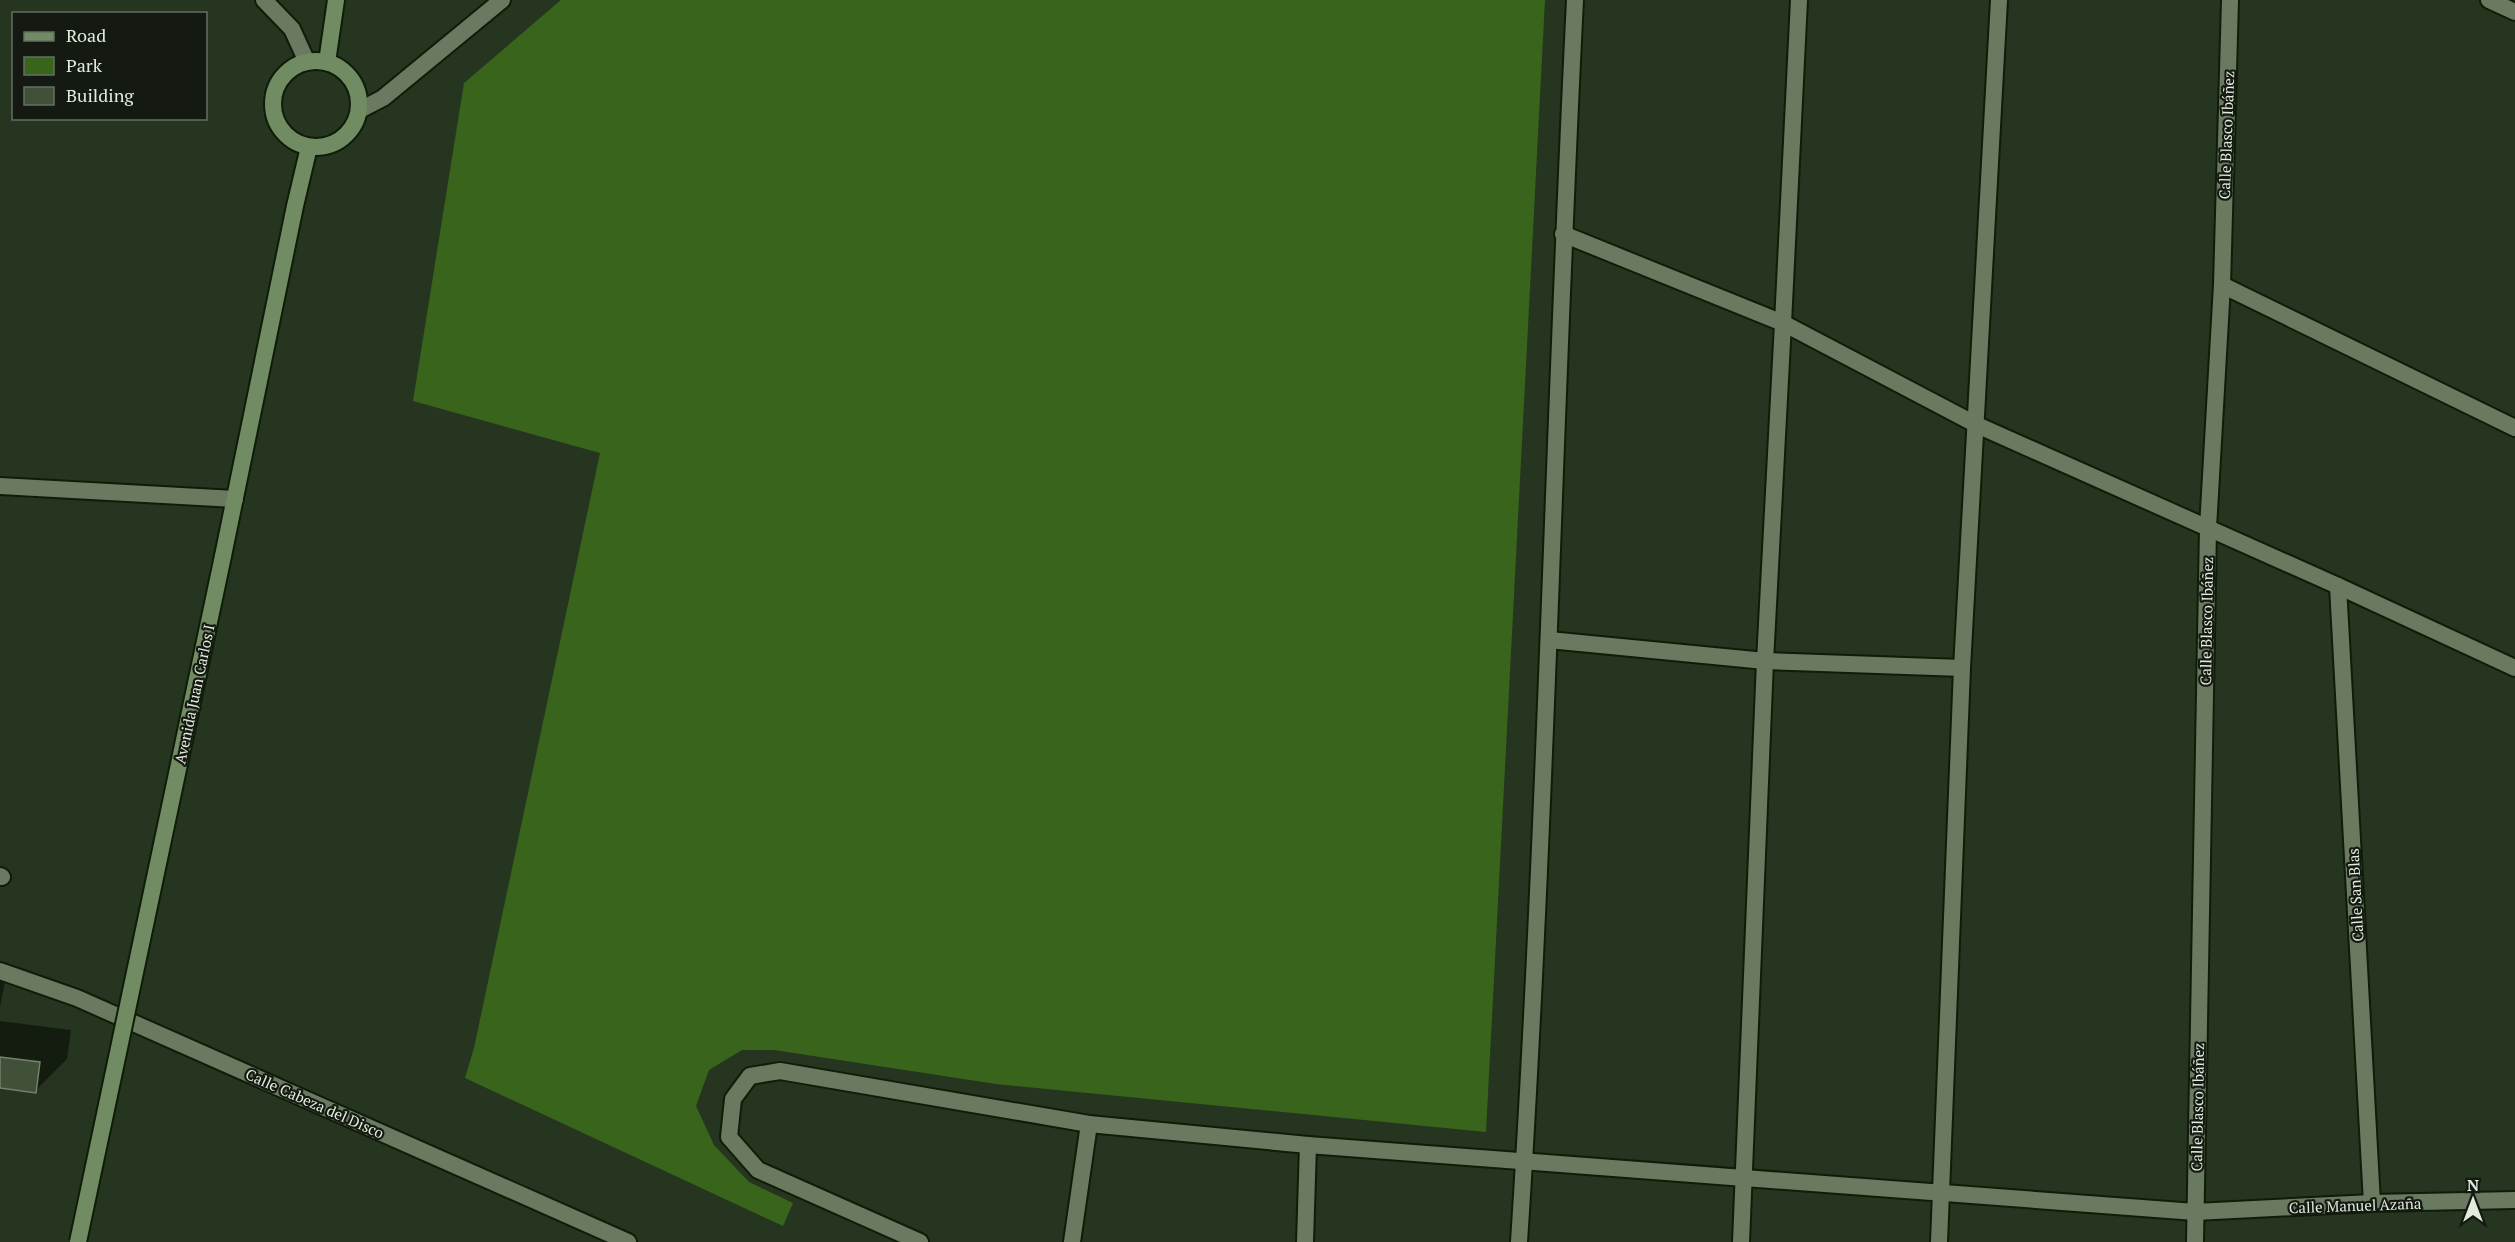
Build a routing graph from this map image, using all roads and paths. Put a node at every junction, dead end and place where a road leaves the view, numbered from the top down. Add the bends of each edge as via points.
1 (264, 0) edge
2 (336, 0) edge
3 (502, 0) edge
4 (1575, 0) edge
5 (1799, 0) edge
6 (1999, 0) edge
7 (2229, 0) edge
8 (2489, 0) edge
9 (2515, 12) edge
10 (307, 62) junction
11 (327, 62) junction
12 (360, 110) junction
13 (309, 147) junction
14 (1563, 234) junction
15 (2222, 285) junction
16 (1783, 323) junction
17 (1977, 425) junction
18 (2515, 428) edge
19 (0, 486) edge
20 (235, 499) junction
21 (2208, 528) junction
22 (2338, 586) junction
23 (1549, 640) junction
24 (1765, 661) junction
25 (1962, 668) junction
26 (2515, 668) edge
27 (0, 971) edge
28 (1089, 1124) junction
29 (1308, 1145) junction
30 (1524, 1161) junction
31 (1744, 1178) junction
32 (1941, 1193) junction
33 (2515, 1200) edge
34 (2372, 1203) junction
35 (2195, 1212) junction
36 (78, 1242) edge
37 (628, 1242) edge
38 (920, 1242) edge
39 (1072, 1242) edge
40 (1305, 1242) edge
41 (1519, 1242) edge
42 (1741, 1242) edge
43 (1939, 1242) edge
44 (2195, 1242) edge

1 - 10 street via 292,29
2 - 11 main road
3 - 12 street via 383,98
4 - 14 street
5 - 16 street
6 - 17 street
7 - 15 street, Calle Blasco Ibáñez
8 - 9 street
10 - 11 main road
10 - 13 main road via 297,65 280,80 273,111 290,139
11 - 12 main road via 352,80
12 - 13 main road via 346,136 329,146
13 - 20 main road, Avenida Juan Carlos I
14 - 16 street
14 - 23 street
15 - 18 street
15 - 21 street, Calle Blasco Ibáñez
16 - 17 street
16 - 24 street
17 - 21 street
17 - 25 street
19 - 20 street
20 - 36 main road, Avenida Juan Carlos I, bridge
21 - 22 street
21 - 35 street, Calle Blasco Ibáñez
22 - 26 street
22 - 34 street, Calle San Blas
23 - 24 street
23 - 30 street
24 - 25 street
24 - 31 street
25 - 32 street
27 - 37 street, Calle Cabeza del Disco via 77,998
28 - 29 street, Calle Manuel Azaña
28 - 38 street, Calle Manuel Azaña via 780,1071 750,1076 733,1099 729,1137 758,1170
28 - 39 street
29 - 30 street, Calle Manuel Azaña
29 - 40 street
30 - 31 street, Calle Manuel Azaña
30 - 41 street
31 - 32 street, Calle Manuel Azaña
31 - 42 street
32 - 35 street, Calle Manuel Azaña
32 - 43 street
33 - 34 street, Calle Manuel Azaña
34 - 35 street, Calle Manuel Azaña
35 - 44 street, Calle Blasco Ibáñez

